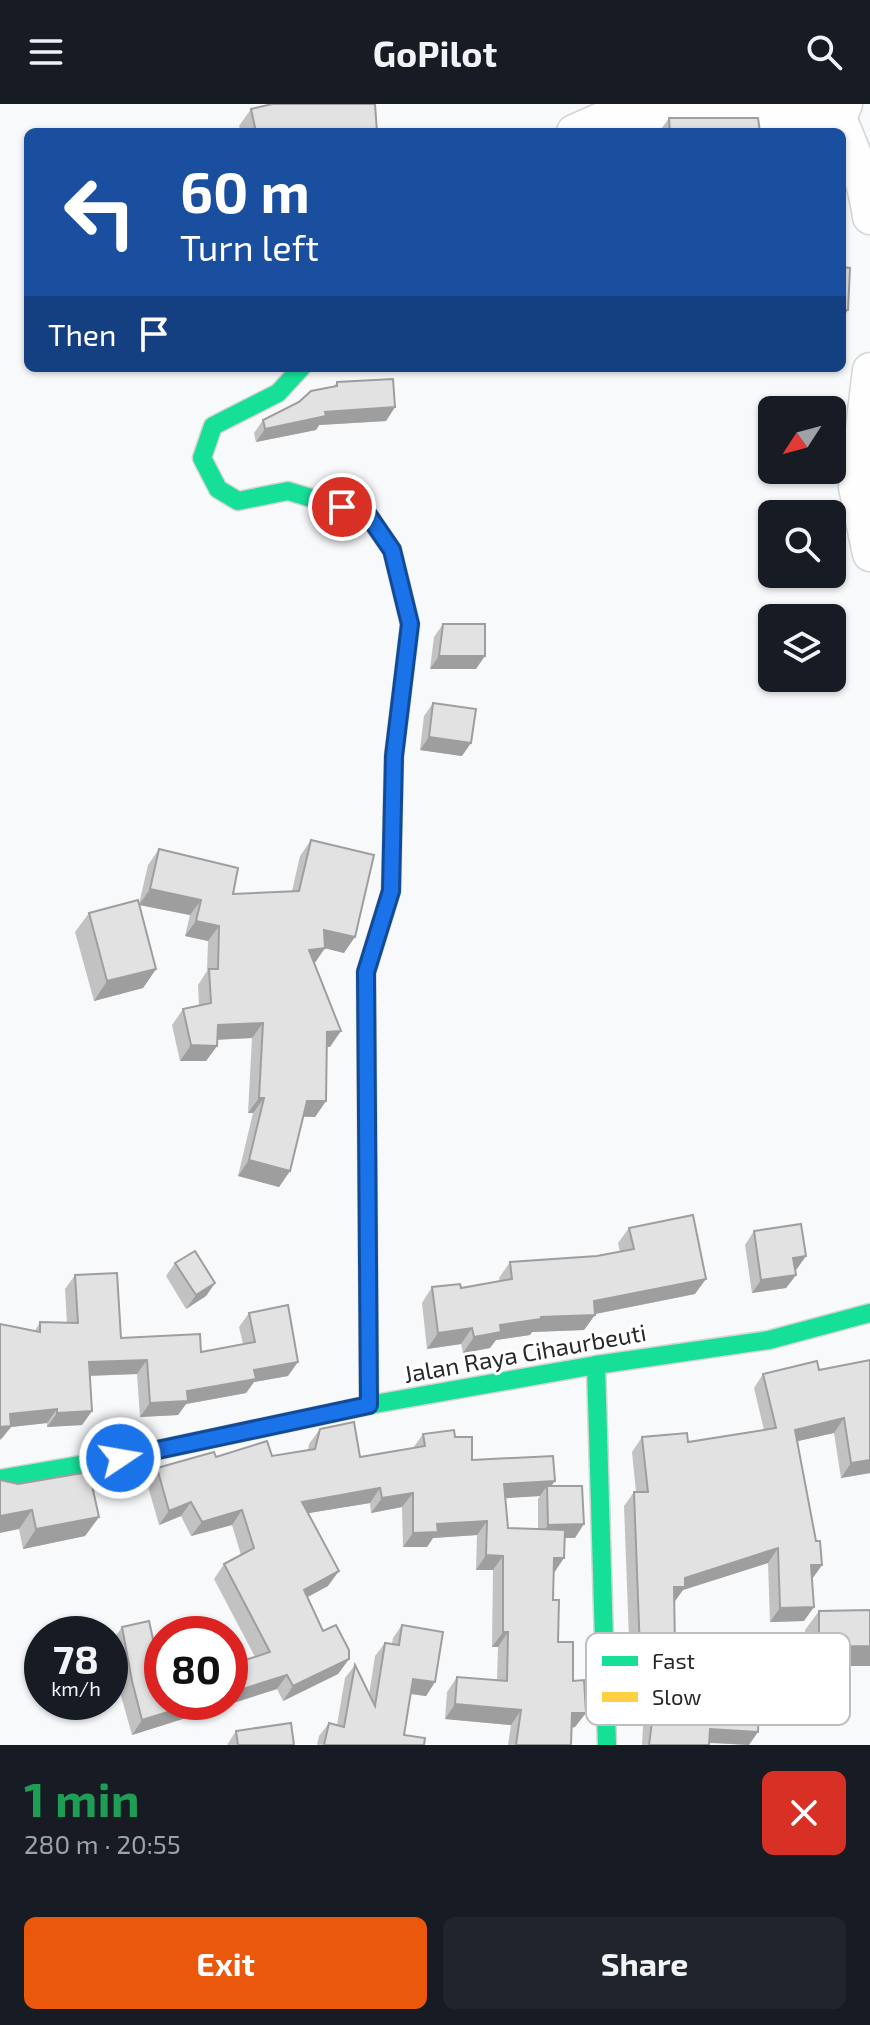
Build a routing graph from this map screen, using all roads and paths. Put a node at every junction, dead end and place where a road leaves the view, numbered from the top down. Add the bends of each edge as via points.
1 (842, 111) edge
2 (583, 128) edge
3 (870, 217) edge
4 (870, 370) edge
5 (297, 372) edge
6 (870, 554) edge
7 (870, 1313) edge
8 (596, 1365) junction
9 (369, 1405) junction
10 (0, 1479) edge
11 (603, 1633) edge
12 (608, 1725) edge
13 (607, 1745) edge

1 - 2 street via 608,117
1 - 3 street
4 - 6 street via 856,487
5 - 9 main road via 278,393 213,426 202,458 218,489 238,501 288,491 368,515 392,550 410,624 394,756 391,891 366,972
7 - 8 main road, Jalan Raya Cihaurbeuti via 769,1340
8 - 9 main road, Jalan Raya Cihaurbeuti
8 - 11 main road
9 - 10 main road, Jalan Raya Cihaurbeuti
12 - 13 main road

